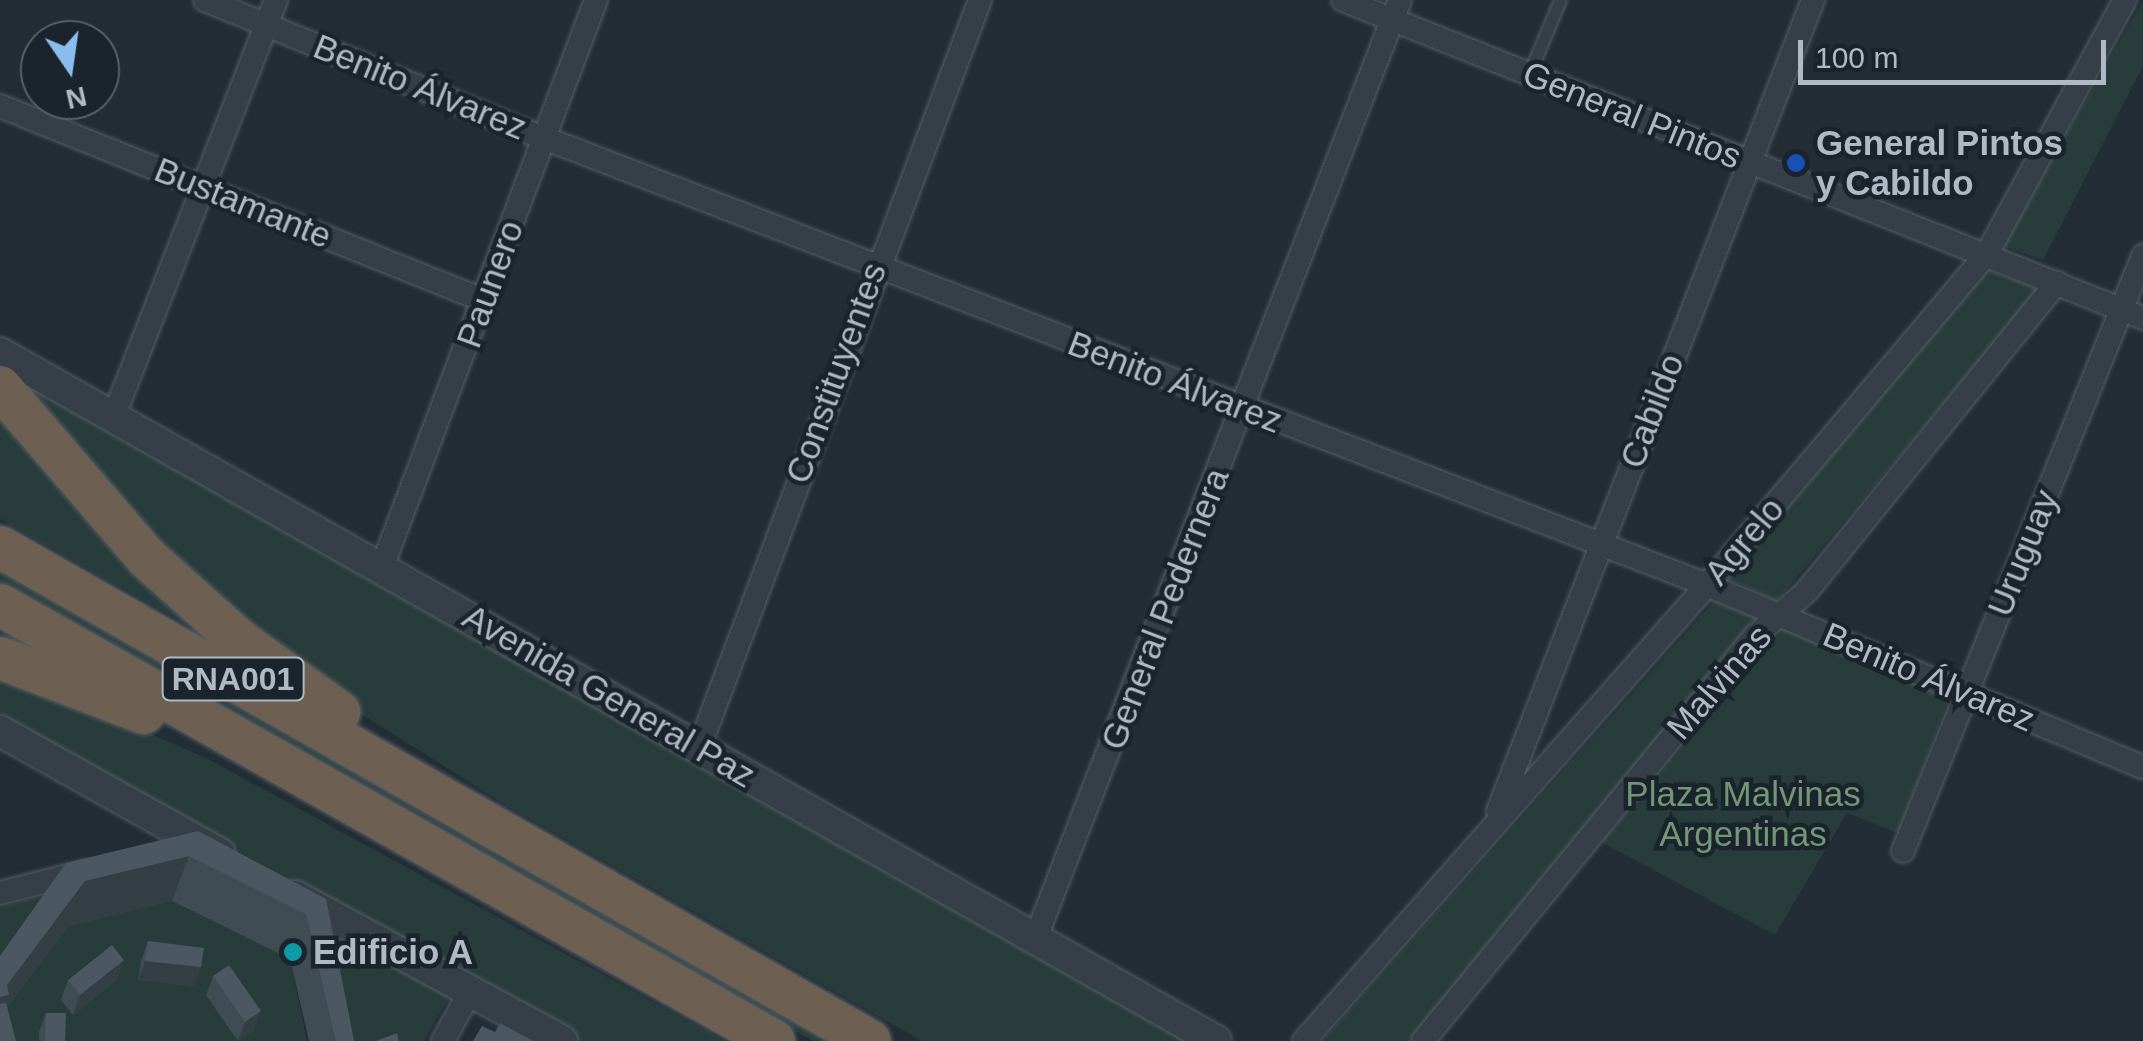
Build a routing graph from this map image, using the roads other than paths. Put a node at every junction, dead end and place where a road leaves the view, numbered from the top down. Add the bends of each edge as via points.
1 (205, 0) edge
2 (276, 0) edge
3 (596, 0) edge
4 (980, 0) edge
5 (1344, 0) edge
6 (1560, 0) edge
7 (1813, 0) edge
8 (2125, 0) edge
9 (1396, 10) edge
10 (266, 24) junction
11 (1529, 74) junction
12 (0, 106) edge
13 (544, 138) junction
14 (1749, 162) junction
15 (206, 188) junction
16 (1988, 252) junction
17 (2143, 256) edge
18 (876, 264) junction
19 (2057, 282) junction
20 (485, 301) junction
21 (2132, 313) edge
22 (0, 353) edge
23 (0, 387) edge
24 (1242, 409) junction
25 (114, 418) junction
26 (1600, 545) junction
27 (0, 547) edge
28 (382, 567) junction
29 (1707, 585) junction
30 (0, 605) edge
31 (1778, 614) junction
32 (0, 658) edge
33 (1966, 694) junction
34 (0, 731) edge
35 (699, 748) junction
36 (2143, 767) edge
37 (355, 805) junction
38 (466, 810) junction
39 (1493, 824) junction
40 (201, 844) junction
41 (1903, 850) dead end
42 (168, 852) edge
43 (100, 868) edge
44 (0, 893) edge
45 (1036, 937) junction
46 (471, 990) junction
47 (442, 1041) edge
48 (562, 1041) edge
49 (774, 1041) edge
50 (870, 1041) edge
51 (1216, 1041) edge
52 (1304, 1041) edge
53 (1423, 1041) edge

1 - 10 street, Benito Álvarez
2 - 10 street
3 - 13 street, Paunero
4 - 18 street, Constituyentes
5 - 9 street, General Pintos
6 - 11 lane
7 - 14 street, Cabildo
8 - 16 street, Agrelo
9 - 11 street, General Pintos
9 - 24 street, General Pedernera
10 - 13 street, Benito Álvarez
10 - 15 street
11 - 14 street, General Pintos
12 - 15 street, Bustamante
13 - 18 street, Benito Álvarez
13 - 20 street, Paunero
14 - 16 street, General Pintos
14 - 26 street, Cabildo
15 - 20 street, Bustamante
15 - 25 street
16 - 19 street, General Pintos
16 - 29 street, Agrelo
17 - 21 street, Uruguay
18 - 24 street, Benito Álvarez
18 - 35 street, Constituyentes
19 - 21 street, General Pintos
19 - 31 street, Malvinas via 1808,591
20 - 28 street, Paunero
21 - 33 street, Uruguay
22 - 25 street, Avenida General Paz
23 - 38 highway via 112,522 194,604
24 - 26 street, Benito Álvarez
24 - 45 street, General Pedernera
25 - 28 street, Avenida General Paz
26 - 29 street, Benito Álvarez
26 - 39 street, Cabildo
27 - 38 highway, RNA001
28 - 35 street, Avenida General Paz
29 - 31 street, Benito Álvarez
29 - 39 street, Agrelo
30 - 37 highway, RNA001
31 - 33 street, Benito Álvarez
31 - 53 street, Malvinas
32 - 37 highway
33 - 36 street, Benito Álvarez
33 - 41 street, Uruguay
34 - 40 street
35 - 45 street, Avenida General Paz
37 - 49 highway, RNA001
38 - 50 highway, RNA001
39 - 52 street, Agrelo
40 - 42 street
40 - 46 street
43 - 44 street
45 - 51 street, Avenida General Paz
46 - 47 street
46 - 48 street

